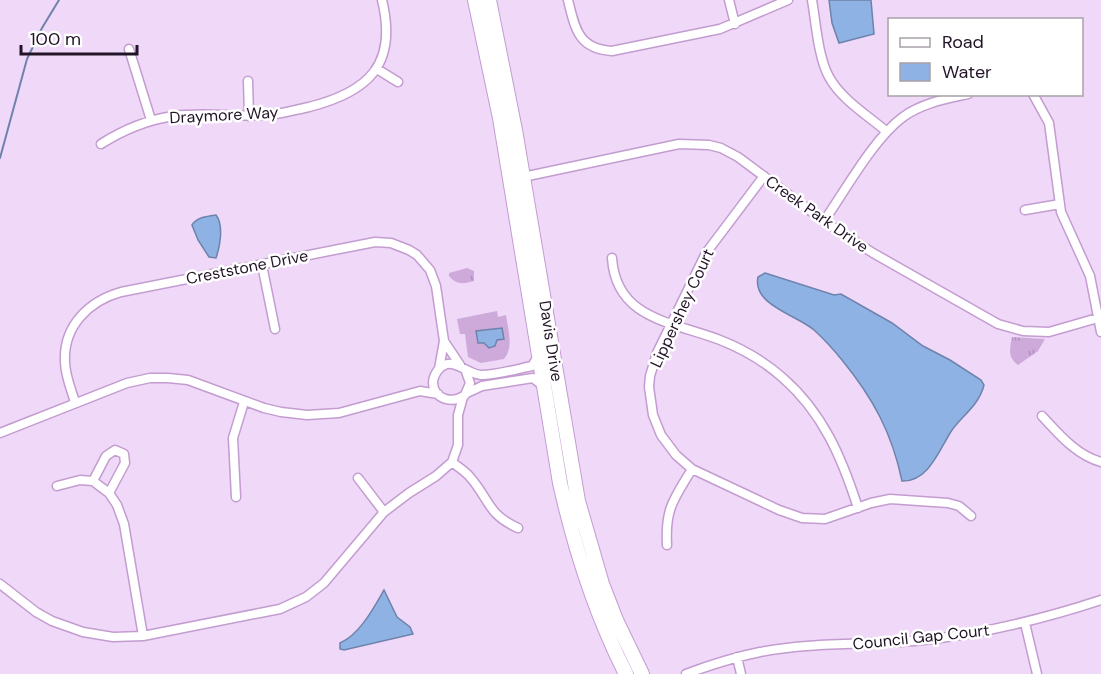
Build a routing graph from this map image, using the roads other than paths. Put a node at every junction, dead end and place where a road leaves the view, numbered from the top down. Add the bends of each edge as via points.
1 (382, 0) edge
2 (475, 0) edge
3 (489, 0) edge
4 (568, 0) edge
5 (729, 0) edge
6 (788, 0) edge
7 (812, 0) edge
8 (735, 24) junction
9 (129, 49) dead end
10 (377, 69) junction
11 (248, 81) dead end
12 (398, 82) dead end
13 (960, 96) edge
14 (1034, 96) edge
15 (249, 116) junction
16 (151, 120) junction
17 (886, 131) junction
18 (101, 144) dead end
19 (764, 176) junction
20 (523, 177) junction
21 (1060, 204) junction
22 (1025, 210) dead end
23 (824, 221) junction
24 (612, 258) dead end
25 (262, 265) junction
26 (1099, 317) edge
27 (671, 325) junction
28 (275, 329) dead end
29 (1101, 332) edge
30 (444, 341) junction
31 (539, 355) junction
32 (462, 367) junction
33 (439, 369) junction
34 (434, 378) junction
35 (544, 387) junction
36 (420, 392) junction
37 (438, 394) junction
38 (465, 395) junction
39 (446, 400) junction
40 (75, 402) junction
41 (244, 402) junction
42 (458, 415) junction
43 (1042, 416) dead end
44 (0, 433) edge
45 (452, 462) junction
46 (1101, 462) edge
47 (692, 469) junction
48 (358, 478) dead end
49 (93, 481) junction
50 (57, 486) dead end
51 (110, 493) junction
52 (236, 497) dead end
53 (858, 508) junction
54 (384, 512) junction
55 (971, 516) dead end
56 (518, 528) dead end
57 (667, 545) dead end
58 (0, 584) edge
59 (1101, 600) edge
60 (1025, 623) junction
61 (143, 636) junction
62 (737, 657) junction
63 (626, 674) edge
64 (642, 674) edge
65 (686, 674) edge
66 (741, 674) edge
67 (1037, 674) edge

1 - 10 street via 387,30
2 - 31 main road, Davis Drive via 500,118
3 - 20 main road, Davis Drive
4 - 8 street via 579,35 588,45 603,50
5 - 8 street
6 - 8 street
7 - 17 street via 829,76 846,97
9 - 16 street
10 - 12 street
10 - 15 street, Draymore Way via 359,87 339,98 276,114
11 - 15 street
13 - 17 street via 918,109
14 - 21 street via 1052,134
15 - 16 street, Draymore Way via 189,114
16 - 18 street, Draymore Way
17 - 23 street
19 - 20 street, Creek Park Drive via 721,148 686,143
19 - 23 street, Creek Park Drive
19 - 27 street, Lippershey Court via 712,244
20 - 64 main road, Davis Drive via 578,501 602,584
21 - 22 street
21 - 26 street via 1090,276
23 - 26 street, Creek Park Drive via 998,324 1023,331 1049,332
24 - 27 street via 616,282 624,295 642,312
25 - 28 street
25 - 30 street, Creststone Drive via 375,242 399,245 417,255 430,270
25 - 40 street, Creststone Drive via 121,292 93,304 74,326 66,347 65,370
26 - 29 street
27 - 47 street, Lippershey Court via 653,364 650,402 660,435
27 - 53 street via 733,345 794,388 819,417 836,447
30 - 32 street, Creststone Drive
30 - 33 street, Creststone Drive
31 - 32 street via 532,366 480,375
31 - 35 main road, Davis Drive
32 - 33 street via 449,364
32 - 38 street via 470,378
33 - 34 street
34 - 36 street
34 - 37 street
35 - 38 street via 533,378 482,386
35 - 63 main road, Davis Drive via 560,483 580,562 605,631
36 - 37 street
36 - 41 street via 321,415 281,412
37 - 39 street
38 - 39 street
38 - 42 street
39 - 42 street
40 - 41 street via 127,383 159,378 198,383
40 - 44 street
41 - 52 street via 233,438
42 - 45 street via 459,445
43 - 46 street via 1071,446
45 - 54 street
45 - 56 street via 471,478 494,513
47 - 53 street, Lippershey Court via 802,518 825,519
47 - 57 street via 668,512
48 - 54 street
49 - 50 street
49 - 51 street
49 - 51 street via 109,453 115,450 124,454 125,463
51 - 61 street via 124,524
53 - 55 street, Lippershey Court via 881,500 919,501 958,506
54 - 61 street via 334,574 292,604
58 - 61 street via 36,612 67,628 113,637
59 - 60 street, Council Gap Court
60 - 62 street, Council Gap Court via 935,639 789,648
60 - 67 street
62 - 65 street, Council Gap Court
62 - 66 street

